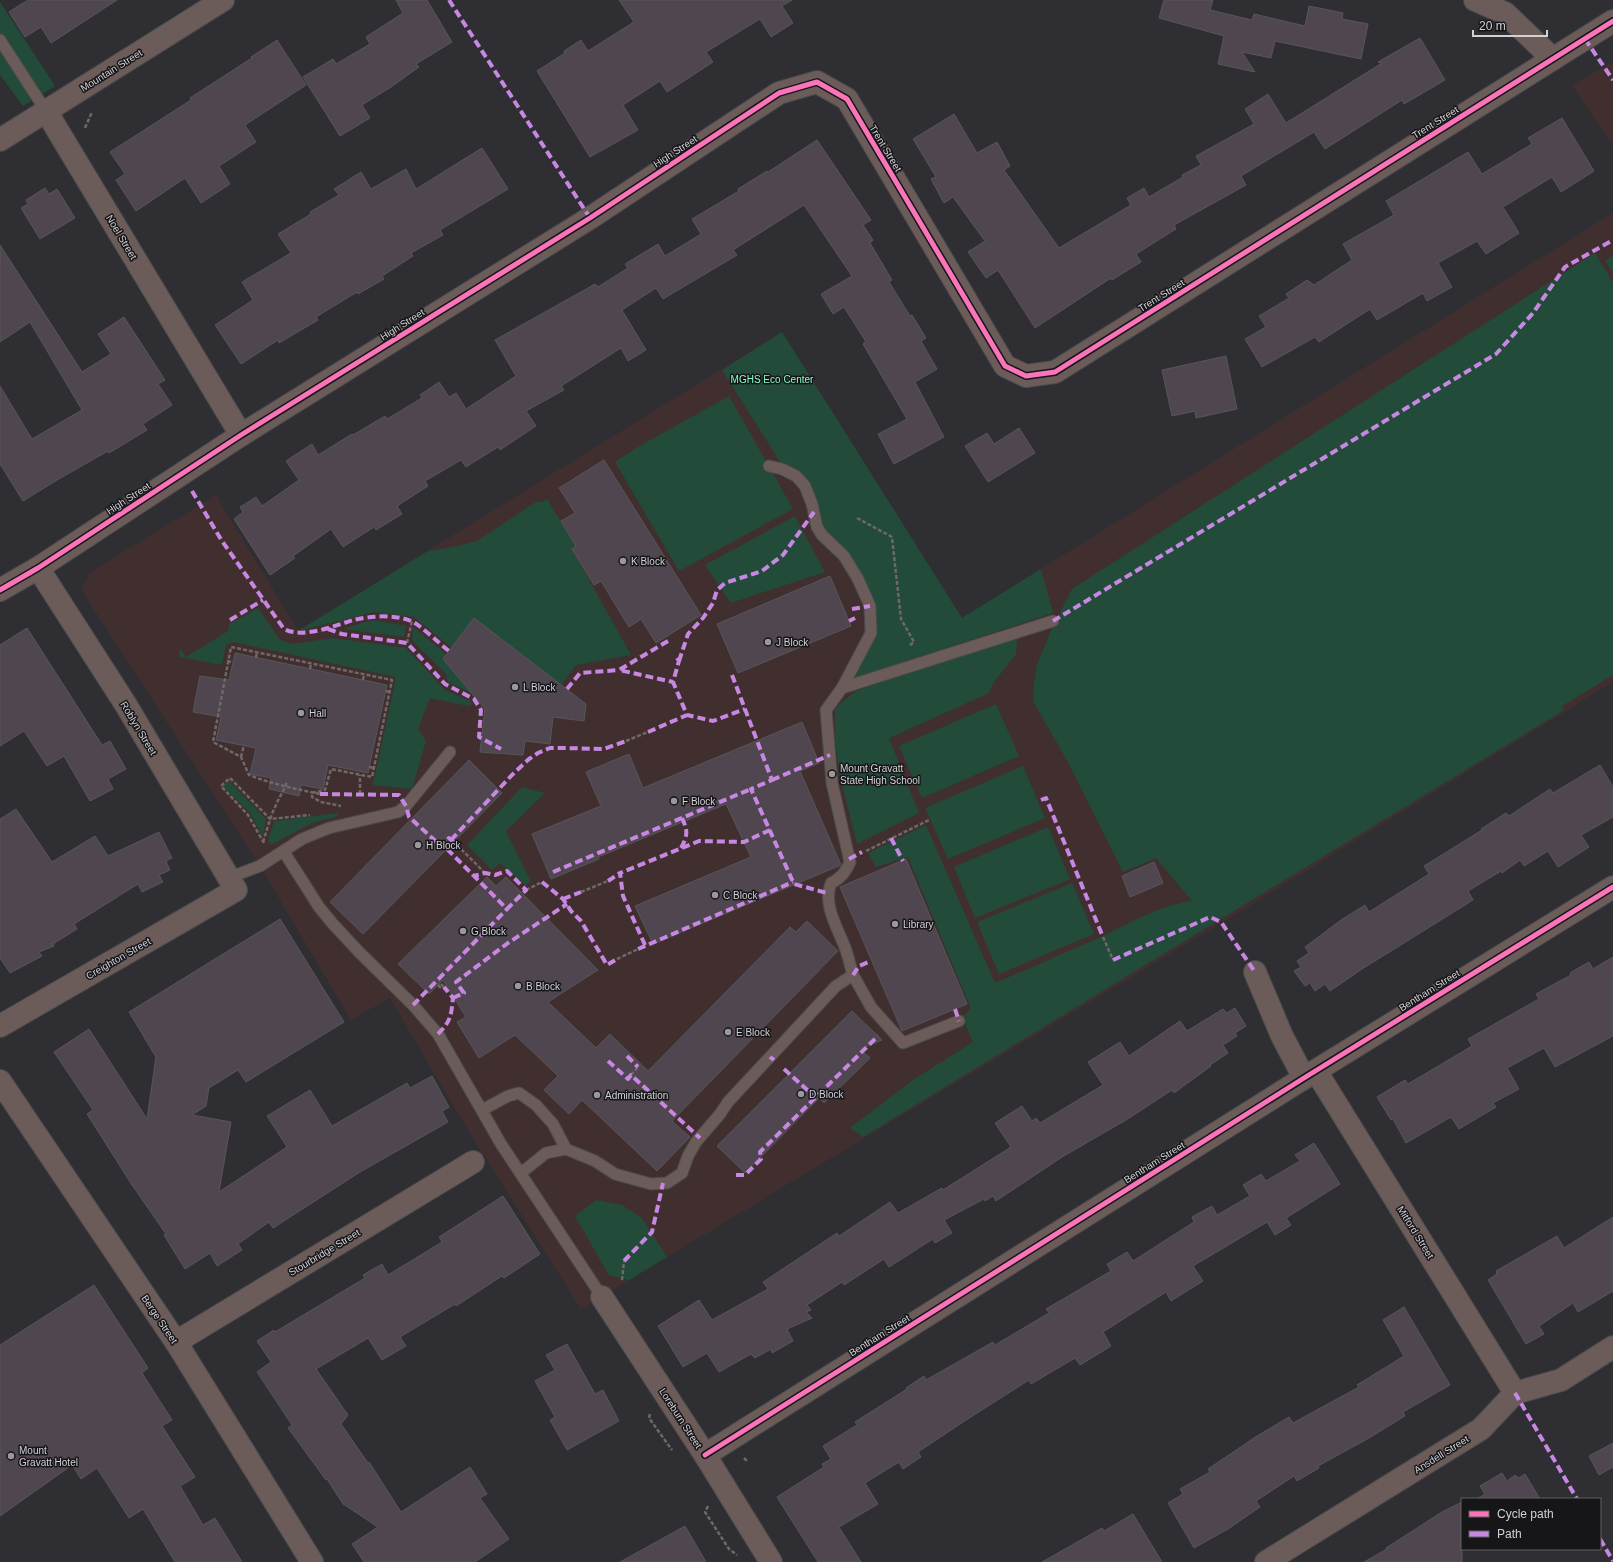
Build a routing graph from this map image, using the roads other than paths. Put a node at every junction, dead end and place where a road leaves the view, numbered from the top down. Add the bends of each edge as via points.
1 (223, 0) edge
2 (1475, 0) edge
3 (1613, 21) edge
4 (0, 40) edge
5 (1553, 59) junction
6 (817, 82) joint
7 (46, 111) junction
8 (0, 140) edge
9 (241, 435) junction
10 (769, 466) dead end
11 (38, 568) junction
12 (0, 590) edge
13 (1053, 621) dead end
14 (842, 688) junction
15 (450, 752) dead end
16 (284, 852) junction
17 (232, 884) junction
18 (1613, 886) edge
19 (1255, 972) dead end
20 (853, 975) junction
21 (959, 1021) dead end
22 (0, 1026) edge
23 (1310, 1075) junction
24 (0, 1081) edge
25 (482, 1110) junction
26 (566, 1149) junction
27 (473, 1162) dead end
28 (521, 1173) junction
29 (602, 1297) joint
30 (176, 1342) junction
31 (1613, 1348) edge
32 (1515, 1393) junction
33 (705, 1455) junction
34 (312, 1562) edge
35 (771, 1562) edge
36 (1266, 1562) edge

1 - 7 street, Mountain Street
2 - 5 street via 1505,13
3 - 5 street, Trent Street
4 - 7 lane, Noel Street
5 - 6 street, Trent Street via 1055,372 1026,376 1005,366 847,100
6 - 9 street, High Street via 779,93 590,218
7 - 8 street, Mountain Street
7 - 9 street, Noel Street
9 - 11 street, High Street
10 - 14 lane via 796,476 805,486 817,527 844,556 870,606 871,633
11 - 12 street, High Street
11 - 17 street, Roblyn Street via 126,705
13 - 14 lane
14 - 20 lane via 826,710 832,783 850,862 840,878 830,883 827,893 829,908
15 - 16 lane via 406,806 398,812 329,828 302,839
16 - 17 lane
16 - 25 lane via 319,907 333,924 438,1034
17 - 22 street, Creighton Street
18 - 23 street, Bentham Street
19 - 23 street, Mitford Street via 1282,1036
20 - 21 lane via 871,1007 903,1043
20 - 26 lane via 836,986 728,1102 696,1142 682,1173 667,1183 651,1184 615,1174 595,1161
23 - 32 street, Mitford Street
23 - 33 street, Bentham Street
24 - 30 street, Berge Street
25 - 26 lane via 519,1093 536,1105 554,1124
25 - 28 lane
26 - 28 lane via 546,1153
27 - 30 street, Stourbridge Street
28 - 29 lane
29 - 33 street, Loreburn Street
30 - 34 street, Berge Street
31 - 32 street via 1561,1380
32 - 36 street, Ansdell Street via 1481,1429
33 - 35 street, Loreburn Street

